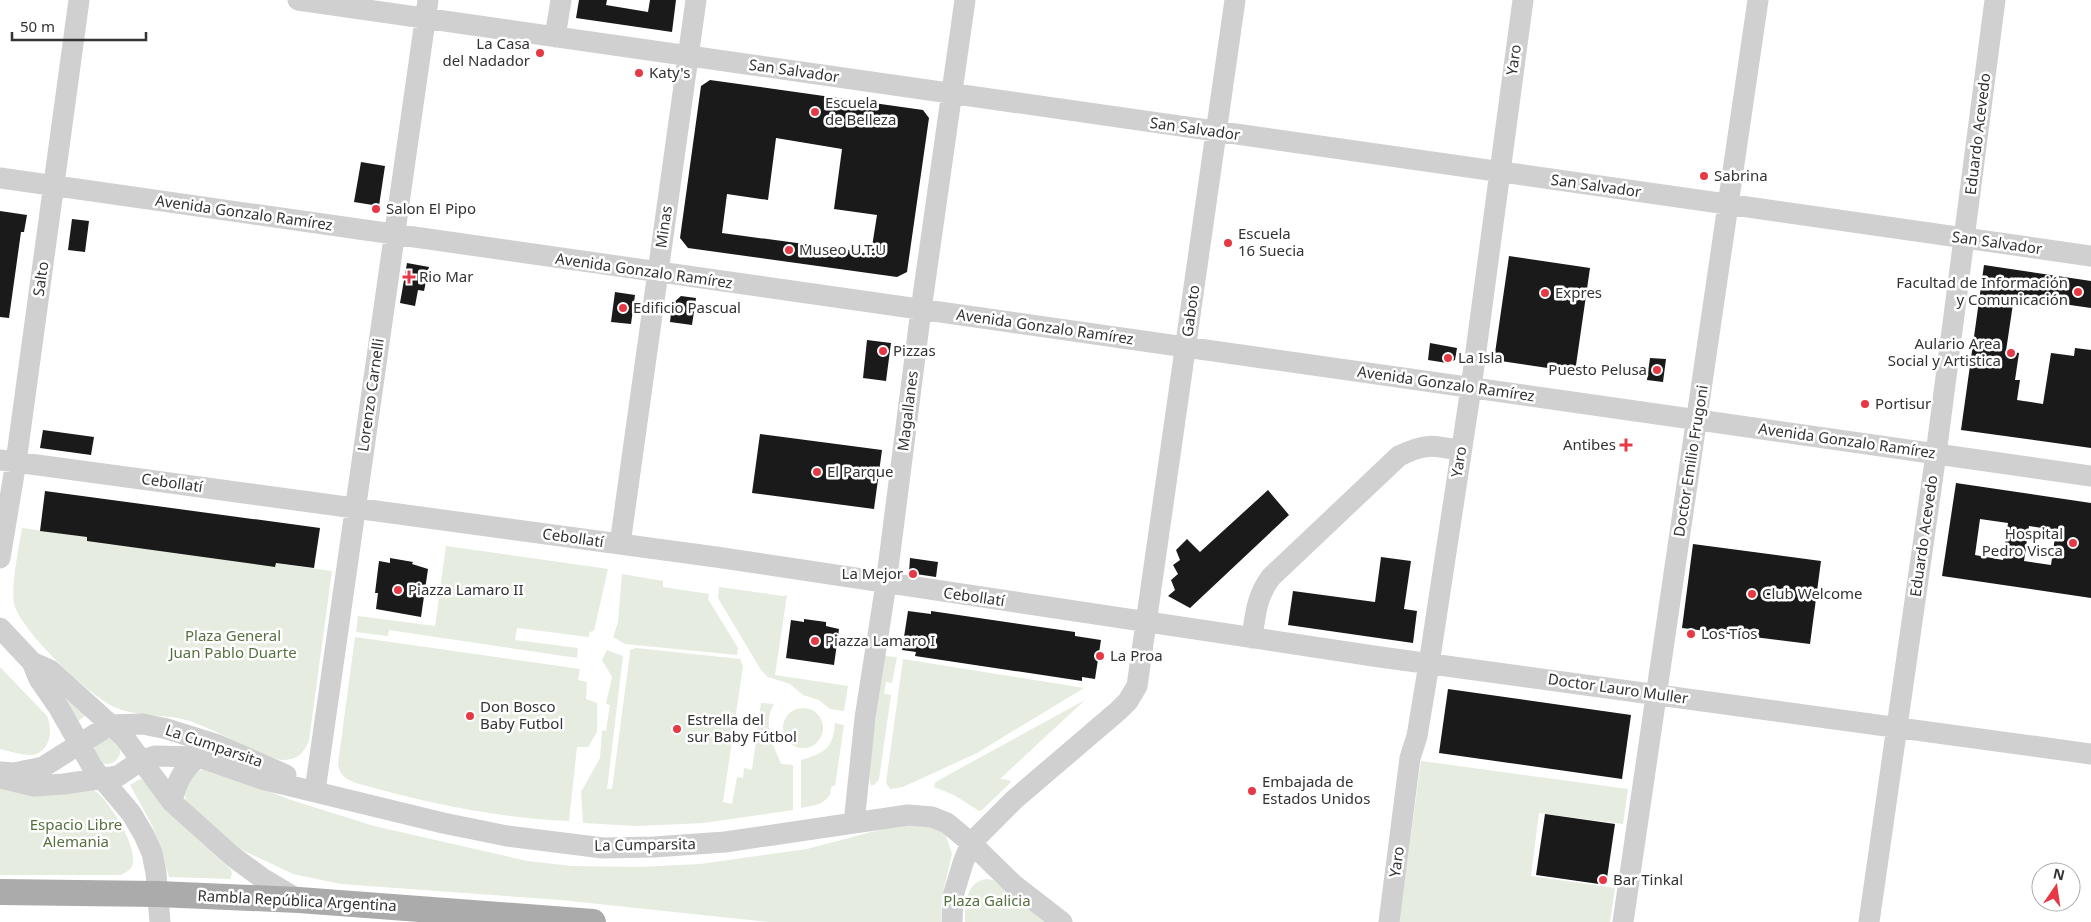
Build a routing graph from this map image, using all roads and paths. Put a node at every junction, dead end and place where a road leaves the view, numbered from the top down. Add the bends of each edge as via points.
1 (79, 0) edge
2 (298, 0) edge
3 (561, 0) edge
4 (696, 0) edge
5 (965, 0) edge
6 (1236, 0) edge
7 (1523, 0) edge
8 (1758, 0) edge
9 (1995, 0) edge
10 (426, 9) edge
11 (555, 37) junction
12 (688, 56) junction
13 (951, 94) junction
14 (1216, 132) junction
15 (1499, 172) junction
16 (0, 178) edge
17 (54, 186) junction
18 (1728, 205) junction
19 (394, 235) junction
20 (1964, 238) junction
21 (2091, 256) edge
22 (658, 272) junction
23 (921, 310) junction
24 (1185, 347) junction
25 (1471, 388) junction
26 (1698, 419) junction
27 (1461, 451) junction
28 (1936, 454) junction
29 (8, 461) edge
30 (2091, 476) edge
31 (355, 508) junction
32 (620, 544) junction
33 (0, 558) edge
34 (886, 584) junction
35 (1146, 622) junction
36 (0, 628) edge
37 (1252, 638) junction
38 (32, 662) junction
39 (1429, 664) junction
40 (1655, 693) junction
41 (110, 725) junction
42 (1896, 728) junction
43 (80, 742) junction
44 (2091, 754) edge
45 (199, 757) junction
46 (140, 760) junction
47 (0, 772) edge
48 (0, 778) edge
49 (104, 779) junction
50 (314, 790) junction
51 (172, 802) junction
52 (854, 823) junction
53 (972, 843) junction
54 (0, 892) edge
55 (158, 894) junction
56 (299, 900) junction
57 (160, 922) edge
58 (594, 922) edge
59 (952, 922) edge
60 (1062, 922) edge
61 (1389, 922) edge
62 (1623, 922) edge
63 (1869, 922) edge

1 - 17 street, Salto
2 - 10 street, San Salvador
3 - 11 street
4 - 12 street, Minas
5 - 13 street, Magallanes
6 - 14 street, Gaboto
7 - 15 street, Yaro
8 - 18 street, Doctor Emilio Frugoni
9 - 20 street, Eduardo Acevedo
10 - 11 street, San Salvador
10 - 19 street, Lorenzo Carnelli
11 - 12 street, San Salvador
12 - 13 street, San Salvador
12 - 22 street, Minas
13 - 14 street, San Salvador
13 - 23 street, Magallanes
14 - 15 street, San Salvador
14 - 24 street, Gaboto
15 - 18 street, San Salvador
15 - 25 street, Yaro
16 - 17 street, Avenida Gonzalo Ramírez
17 - 19 street, Avenida Gonzalo Ramírez
17 - 29 street, Salto
18 - 20 street, San Salvador
18 - 26 street, Doctor Emilio Frugoni
19 - 22 street, Avenida Gonzalo Ramírez
19 - 31 street, Lorenzo Carnelli
20 - 21 street, San Salvador
20 - 28 street, Eduardo Acevedo
22 - 23 street, Avenida Gonzalo Ramírez
22 - 32 street, Minas
23 - 24 street, Avenida Gonzalo Ramírez
23 - 34 street, Magallanes
24 - 25 street, Avenida Gonzalo Ramírez
24 - 35 street, Gaboto
25 - 26 street, Avenida Gonzalo Ramírez
25 - 27 street, Yaro
26 - 28 street, Avenida Gonzalo Ramírez
26 - 40 street, Doctor Emilio Frugoni
27 - 37 street via 1419,446 1399,456 1271,577 1258,599
27 - 39 street, Yaro
28 - 30 street, Avenida Gonzalo Ramírez
28 - 42 street, Eduardo Acevedo
29 - 31 street, Cebollatí
29 - 33 street, Salto
31 - 32 street, Cebollatí
31 - 50 street, Lorenzo Carnelli
32 - 34 street, Cebollatí
34 - 35 street, Cebollatí
34 - 52 street, Magallanes via 865,718
35 - 37 street, Doctor Lauro Muller
35 - 53 street, Gaboto via 1137,686 1128,700 1015,799
36 - 38 street
37 - 39 street, Doctor Lauro Muller
38 - 41 street via 50,670
38 - 43 street via 39,679
39 - 40 street, Doctor Lauro Muller
39 - 61 street, Yaro via 1417,736 1410,758
40 - 42 street, Doctor Lauro Muller
40 - 62 street, Doctor Emilio Frugoni
41 - 43 street, La Cumparsita
41 - 46 street via 124,736
41 - 50 street, La Cumparsita via 143,724 191,735 272,767
42 - 44 street, Doctor Lauro Muller
42 - 63 street, Eduardo Acevedo
43 - 47 street, La Cumparsita via 43,767 14,773
43 - 49 street via 93,768
45 - 46 street, La Cumparsita via 155,756
45 - 50 street, La Cumparsita via 262,779
45 - 51 street via 184,770
46 - 49 street, La Cumparsita via 118,776
46 - 51 street
48 - 49 street, La Cumparsita via 34,786
49 - 55 street via 144,835 152,853
50 - 52 street, La Cumparsita via 507,836 604,848 725,842
51 - 56 street via 232,856
52 - 53 street, La Cumparsita via 908,815 932,817 947,823
53 - 59 street via 953,896
53 - 60 street, La Cumparsita via 1013,884
54 - 55 main road, Rambla República Argentina
55 - 56 main road, Rambla República Argentina
55 - 57 street
56 - 58 main road, Rambla República Argentina

